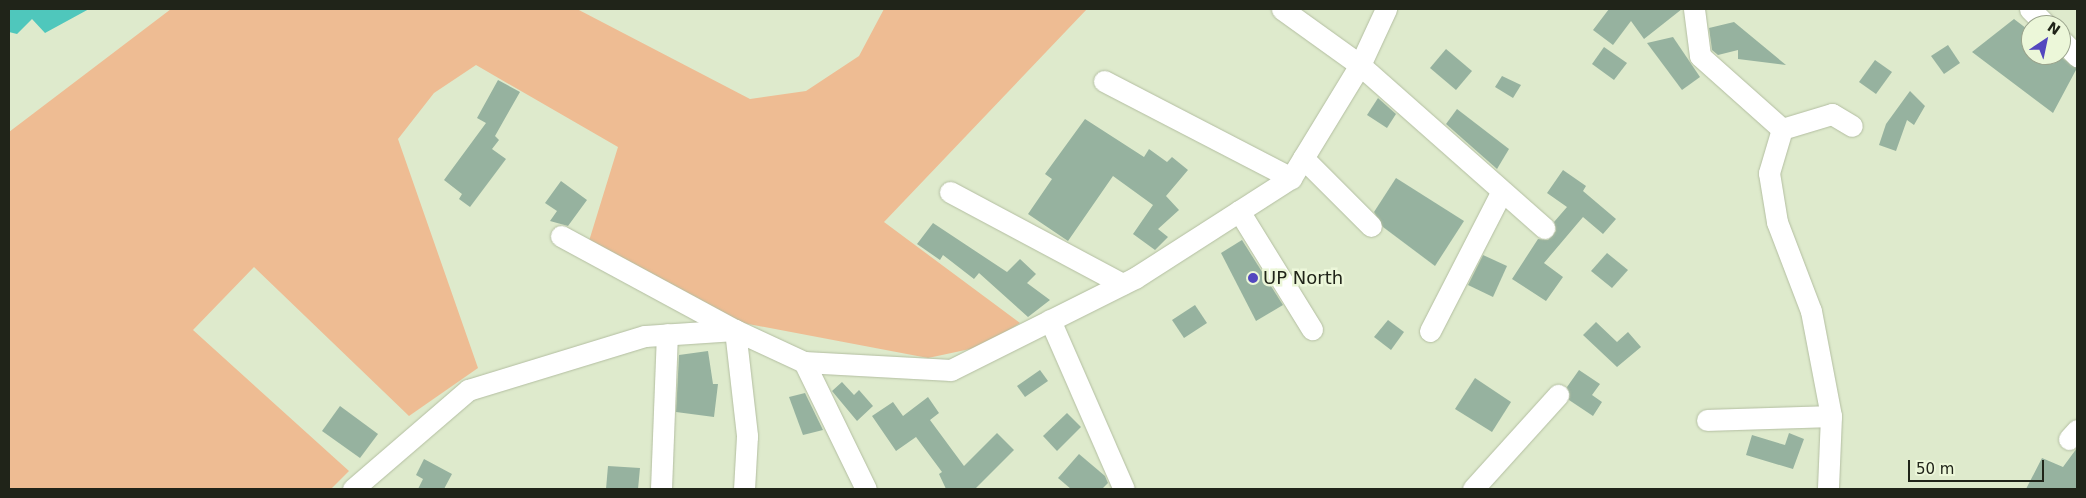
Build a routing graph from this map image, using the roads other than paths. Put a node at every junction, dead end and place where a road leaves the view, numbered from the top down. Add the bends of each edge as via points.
1 (1282, 9) edge
2 (1386, 9) edge
3 (1694, 9) edge
4 (1360, 64) junction
5 (1104, 81) dead end
6 (1852, 126) dead end
7 (1782, 129) junction
8 (1304, 158) junction
9 (1291, 178) junction
10 (950, 192) dead end
11 (1501, 193) junction
12 (1239, 211) junction
13 (1370, 226) dead end
14 (1544, 228) dead end
15 (561, 236) dead end
16 (1122, 284) junction
17 (1050, 320) junction
18 (735, 330) junction
19 (1312, 330) dead end
20 (1430, 331) dead end
21 (667, 334) junction
22 (804, 362) junction
23 (1558, 395) dead end
24 (1832, 416) junction
25 (1707, 420) dead end
26 (352, 489) edge
27 (661, 489) edge
28 (744, 489) edge
29 (866, 489) edge
30 (1124, 489) edge
31 (1473, 489) edge
32 (1828, 489) edge

1 - 4 street
2 - 4 street
3 - 7 street via 1700,56
4 - 8 street
4 - 11 street
5 - 9 street
6 - 7 street via 1832,114
7 - 24 street via 1769,162 1777,222 1811,311
8 - 9 street
8 - 13 street
9 - 12 street
10 - 16 street
11 - 14 street
11 - 20 street
12 - 16 street
12 - 19 street
15 - 18 street
16 - 17 street
17 - 22 street via 950,370
17 - 30 street
18 - 21 street
18 - 22 street
18 - 28 street via 747,436
21 - 26 street via 645,336 468,390
21 - 27 street
22 - 29 street
23 - 31 street
24 - 25 street
24 - 32 street

